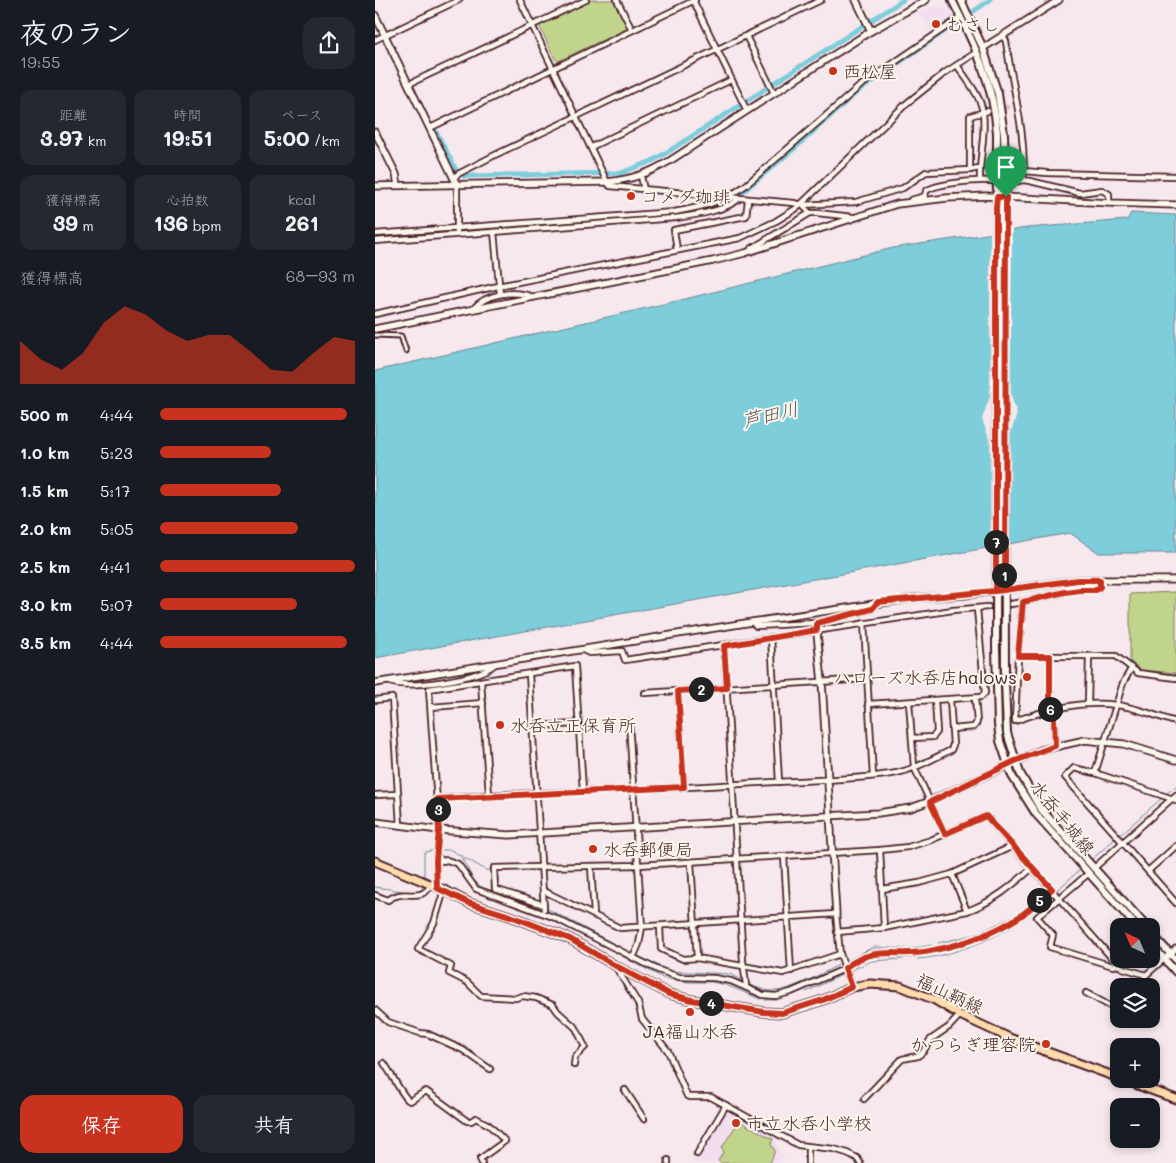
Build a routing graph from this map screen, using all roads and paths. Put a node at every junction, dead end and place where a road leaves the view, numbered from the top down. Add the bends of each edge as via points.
1 (459, 0) edge
2 (519, 0) edge
3 (586, 0) edge
4 (617, 0) edge
5 (694, 0) edge
6 (821, 0) edge
7 (856, 0) edge
8 (927, 0) edge
9 (952, 0) edge
10 (961, 0) edge
11 (1059, 0) edge
12 (375, 15) edge
13 (961, 17) junction
14 (532, 25) junction
15 (632, 30) junction
16 (871, 31) junction
17 (385, 35) junction
18 (745, 36) junction
19 (1003, 36) junction
20 (375, 40) edge
21 (983, 48) junction
22 (717, 50) junction
23 (977, 52) junction
24 (957, 65) junction
25 (553, 68) junction
26 (731, 80) junction
27 (409, 84) junction
28 (774, 93) junction
29 (1016, 106) junction
30 (1009, 107) tunnel mouth
31 (747, 110) junction
32 (986, 111) junction
33 (576, 117) junction
34 (430, 128) junction
35 (375, 132) edge
36 (591, 148) junction
37 (979, 168) junction
38 (970, 170) junction
39 (1024, 172) junction
40 (641, 176) junction
41 (1176, 176) edge
42 (454, 178) junction
43 (980, 180) junction
44 (1023, 180) junction
45 (991, 181) dead end
46 (607, 182) junction
47 (1013, 182) dead end
48 (457, 185) junction
49 (375, 186) edge
50 (398, 186) junction
51 (644, 190) junction
52 (997, 197) junction
53 (1006, 197) junction
54 (728, 198) junction
55 (738, 198) junction
56 (748, 200) junction
57 (1109, 203) junction
58 (802, 204) junction
59 (897, 204) junction
60 (1176, 205) edge
61 (810, 214) junction
62 (857, 217) junction
63 (457, 232) junction
64 (494, 232) junction
65 (375, 234) edge
66 (375, 241) edge
67 (677, 250) junction
68 (745, 252) junction
69 (498, 286) junction
70 (500, 294) junction
71 (534, 298) junction
72 (472, 310) junction
73 (375, 314) edge
74 (375, 329) edge
75 (375, 336) edge
76 (406, 351) dead end
77 (1100, 580) junction
78 (1176, 580) edge
79 (1005, 590) junction
80 (996, 591) junction
81 (878, 602) junction
82 (1023, 602) junction
83 (1011, 604) tunnel mouth
84 (988, 607) tunnel mouth
85 (977, 609) junction
86 (752, 622) junction
87 (864, 623) junction
88 (817, 626) junction
89 (771, 637) junction
90 (724, 646) junction
91 (583, 650) junction
92 (1018, 656) junction
93 (1050, 656) junction
94 (1089, 656) junction
95 (494, 664) junction
96 (1131, 669) junction
97 (529, 674) junction
98 (1176, 678) edge
99 (866, 679) junction
100 (389, 681) junction
101 (481, 682) junction
102 (822, 682) junction
103 (375, 683) edge
104 (429, 683) junction
105 (773, 685) junction
106 (727, 688) junction
107 (429, 689) junction
108 (678, 691) junction
109 (645, 693) dead end
110 (975, 698) junction
111 (950, 699) junction
112 (375, 700) edge
113 (935, 700) junction
114 (909, 702) junction
115 (483, 703) junction
116 (868, 704) junction
117 (1088, 704) junction
118 (1117, 705) junction
119 (431, 707) junction
120 (1053, 709) junction
121 (629, 722) dead end
122 (1176, 722) edge
123 (579, 724) junction
124 (533, 726) junction
125 (952, 729) junction
126 (912, 738) junction
127 (1105, 741) junction
128 (1055, 746) junction
129 (1176, 760) edge
130 (1015, 761) junction
131 (1007, 765) junction
132 (914, 767) junction
133 (1095, 773) junction
134 (873, 776) junction
135 (827, 780) junction
136 (779, 782) junction
137 (733, 785) junction
138 (684, 787) junction
139 (634, 790) junction
140 (583, 791) junction
141 (398, 794) junction
142 (537, 794) junction
143 (375, 795) edge
144 (489, 795) junction
145 (1171, 797) edge
146 (437, 799) junction
147 (930, 802) junction
148 (829, 816) junction
149 (375, 822) edge
150 (735, 822) junction
151 (400, 825) junction
152 (637, 828) junction
153 (439, 830) junction
154 (540, 834) junction
155 (945, 834) junction
156 (1121, 841) junction
157 (1013, 846) junction
158 (1176, 846) edge
159 (880, 850) junction
160 (832, 853) junction
161 (784, 856) junction
162 (437, 858) junction
163 (738, 859) junction
164 (375, 861) edge
165 (691, 862) junction
166 (1083, 862) junction
167 (639, 865) junction
168 (591, 866) junction
169 (542, 867) junction
170 (1033, 868) junction
171 (1090, 869) junction
172 (1148, 871) junction
173 (952, 874) junction
174 (432, 886) junction
175 (883, 889) junction
176 (1052, 890) junction
177 (544, 891) junction
178 (375, 895) edge
179 (1058, 896) junction
180 (1175, 900) edge
181 (527, 906) junction
182 (544, 907) junction
183 (967, 910) junction
184 (836, 914) junction
185 (594, 916) junction
186 (553, 917) junction
187 (788, 917) junction
188 (1130, 918) edge
189 (1137, 918) edge
190 (741, 920) junction
191 (694, 923) junction
192 (659, 926) junction
193 (642, 927) junction
194 (884, 928) junction
195 (837, 932) junction
196 (1160, 943) edge
197 (1176, 949) edge
198 (840, 954) junction
199 (1160, 954) edge
200 (1170, 954) junction
201 (1110, 955) edge
202 (633, 958) junction
203 (697, 958) junction
204 (1164, 959) junction
205 (1176, 960) edge
206 (614, 965) junction
207 (1110, 965) edge
208 (744, 966) junction
209 (1123, 968) edge
210 (791, 971) junction
211 (846, 971) junction
212 (1176, 972) edge
213 (1146, 975) junction
214 (1145, 978) edge
215 (746, 985) dead end
216 (852, 987) junction
217 (1086, 993) dead end
218 (1110, 1006) edge
219 (375, 1010) edge
220 (960, 1015) junction
221 (384, 1063) dead end
222 (574, 1066) dead end
223 (489, 1069) dead end
224 (1110, 1074) edge
225 (1147, 1088) edge
226 (625, 1090) dead end
227 (864, 1099) dead end
228 (1176, 1099) edge
229 (726, 1105) junction
230 (644, 1119) dead end
231 (808, 1147) junction
232 (697, 1154) dead end
233 (482, 1163) edge
234 (808, 1163) edge
235 (860, 1163) edge

1 - 17 street
2 - 14 street
3 - 14 street
4 - 15 street
5 - 15 street
5 - 22 street
6 - 18 street
7 - 16 street
8 - 16 street
9 - 13 main road, 水呑手城線
10 - 21 main road, 水呑手城線
11 - 19 street
12 - 17 street
13 - 23 main road, 水呑手城線
13 - 54 street via 860,86
14 - 25 street
14 - 27 street
15 - 25 street
16 - 28 street
17 - 20 street
17 - 27 street
18 - 22 street
18 - 28 street
19 - 21 street
19 - 29 street
21 - 53 main road, 水呑手城線 via 1002,116
22 - 26 street
22 - 33 street
23 - 24 street
23 - 52 main road, 水呑手城線 via 993,96 996,116
24 - 32 street
24 - 58 street via 907,103
25 - 33 street
25 - 34 street
26 - 31 street
26 - 36 street
27 - 34 street
28 - 31 street
29 - 30 street
29 - 39 street via 1021,121
31 - 40 street
32 - 37 street
32 - 38 street via 969,116
33 - 36 street
33 - 42 street
34 - 42 street
35 - 50 street via 396,174
36 - 46 street
37 - 38 street
37 - 43 street
38 - 58 street via 926,172 903,188 856,202
39 - 41 street
39 - 44 street
40 - 46 street
40 - 51 street
42 - 48 street
43 - 45 street
43 - 59 street via 931,188 925,196
44 - 47 street
44 - 57 street via 1079,193 1102,190 1109,194
46 - 48 street
46 - 51 street via 610,186
48 - 50 street
48 - 63 street
49 - 50 street
51 - 54 street
52 - 53 street
52 - 59 street via 965,196
52 - 80 main road, 水呑手城線
53 - 57 street
53 - 79 main road, 水呑手城線
54 - 55 street
54 - 63 street via 674,212
55 - 56 street
55 - 64 street via 722,208 699,215
56 - 58 street
56 - 67 street via 746,216 674,230
57 - 60 street
58 - 61 street
58 - 67 street via 746,236
59 - 62 street
61 - 62 street
61 - 68 street
62 - 68 street
63 - 64 street
63 - 65 street
63 - 66 street
64 - 69 street
67 - 69 street
68 - 71 street
69 - 70 street
69 - 73 street
70 - 71 street
70 - 72 street
71 - 72 street
72 - 74 street
75 - 76 street via 401,336
77 - 78 street
77 - 79 street
77 - 82 street via 1100,587 1096,590 1065,592
79 - 80 street
79 - 130 main road, 水呑手城線 via 1005,707 1007,732
80 - 81 street
80 - 131 main road, 水呑手城線 via 997,710 1000,741
81 - 86 street
81 - 88 street via 872,609
82 - 83 street
82 - 92 street
84 - 85 street
85 - 87 street
85 - 110 street via 985,693
86 - 88 street via 756,626
86 - 91 street
87 - 88 street
87 - 99 street
88 - 89 street
88 - 102 street
89 - 90 street
89 - 105 street
90 - 91 street via 625,660 622,651 589,653
90 - 106 street
91 - 95 street
92 - 93 street
92 - 120 street via 1015,721
93 - 94 street
93 - 120 street
94 - 96 street via 1116,656
94 - 117 street
95 - 100 street
95 - 104 street via 452,680
96 - 98 street via 1138,673
96 - 118 street
97 - 101 street
97 - 123 street via 575,666
97 - 124 street
99 - 102 street
99 - 116 street
100 - 103 street
100 - 104 street via 396,684
101 - 107 street
101 - 115 street
102 - 105 street
102 - 135 street
104 - 107 street
105 - 106 street
105 - 136 street
106 - 108 street
106 - 137 street
107 - 119 street
108 - 109 street
108 - 138 street
110 - 111 street
110 - 125 street via 977,722 974,727
111 - 113 street
111 - 125 street
112 - 141 street via 392,698
113 - 114 street
113 - 126 street via 937,732 933,737
114 - 116 street
114 - 126 street
115 - 119 street
115 - 144 street
116 - 134 street
117 - 118 street
117 - 120 street
118 - 122 street
118 - 127 street
119 - 146 street
120 - 128 street
121 - 139 street
123 - 124 street
123 - 140 street
124 - 142 street
125 - 132 street via 951,750
126 - 132 street
127 - 128 street via 1085,740
127 - 129 street
127 - 133 street
128 - 130 street
130 - 131 street
130 - 166 main road, 水呑手城線 via 1040,808
131 - 147 street
131 - 166 main road, 水呑手城線 via 1036,814
132 - 134 street
132 - 147 street
133 - 145 street
133 - 156 street via 1074,768 1065,777
134 - 135 street
135 - 136 street
135 - 148 street
136 - 137 street
137 - 138 street
137 - 150 street
138 - 139 street
139 - 140 street
139 - 152 street
140 - 142 street
141 - 143 street
141 - 151 street
142 - 144 street
142 - 154 street
144 - 146 street
145 - 156 street
146 - 153 street
147 - 148 street via 878,813
147 - 155 street
148 - 150 street
148 - 160 street
149 - 151 street
150 - 152 street
150 - 163 street
151 - 153 street
152 - 154 street
152 - 167 street
153 - 154 street
153 - 162 street
154 - 169 street
155 - 157 street via 986,816
155 - 159 street via 908,847
156 - 171 street
156 - 172 street
157 - 170 street
157 - 173 street
158 - 172 street
159 - 160 street
159 - 175 street
160 - 161 street
160 - 184 street
161 - 163 street
161 - 187 street
162 - 174 street
162 - 181 street via 458,864 476,889
163 - 165 street
163 - 190 street
164 - 174 main road, 福山鞆線
165 - 167 street
165 - 191 street
166 - 171 main road, 水呑手城線
167 - 168 street
167 - 193 street
168 - 169 street
168 - 185 street
169 - 177 street
169 - 182 street via 494,868 495,889
170 - 176 street
170 - 183 street via 1008,890
171 - 179 street
171 - 188 main road, 水呑手城線
171 - 189 main road, 水呑手城線
172 - 180 street
173 - 175 street
173 - 183 street
174 - 178 street via 423,894 395,894 388,900
174 - 206 main road, 福山鞆線 via 469,903 570,939
174 - 222 street via 434,923 418,949 451,966 449,973 467,982 481,996 523,996 553,1005 575,1028 585,1047 575,1057
175 - 194 street
176 - 179 street
176 - 211 street via 1021,916 980,937 931,951 867,955
177 - 182 street
177 - 185 street
179 - 201 street
179 - 207 street via 1037,917 1053,935 1050,947
181 - 182 street
181 - 186 street
182 - 186 street
183 - 194 street
184 - 187 street
184 - 195 street
185 - 193 street via 620,928
186 - 202 street
187 - 190 street
187 - 210 street
190 - 191 street
190 - 208 street
191 - 192 street
191 - 203 street
192 - 193 street
192 - 203 street via 661,948 683,959
193 - 202 street
194 - 195 street
195 - 198 street
196 - 200 main road
197 - 200 street
198 - 210 street
198 - 211 street
199 - 204 main road
200 - 204 street
200 - 205 main road
202 - 211 street via 679,977 731,981 763,995 775,996
203 - 208 street
204 - 212 main road
204 - 213 street
206 - 216 main road, 福山鞆線 via 669,994 764,1012 782,1013
206 - 229 street via 638,1003 641,1019 668,1051 684,1092 690,1097 711,1097
208 - 210 street via 783,973
208 - 215 street
209 - 213 street
211 - 216 street
213 - 214 street
216 - 220 main road, 福山鞆線 via 870,984 900,986 935,1000
217 - 218 street
219 - 223 street via 388,1022 428,1034 463,1050
220 - 224 main road, 福山鞆線 via 1012,1039
220 - 227 street via 931,1040 919,1056 901,1059
221 - 233 street via 397,1088 408,1100 426,1091 467,1121 477,1118 489,1125 505,1141 481,1159
225 - 228 main road, 福山鞆線
226 - 230 street
229 - 231 street via 798,1145
229 - 232 street
231 - 234 street
231 - 235 street via 847,1153

